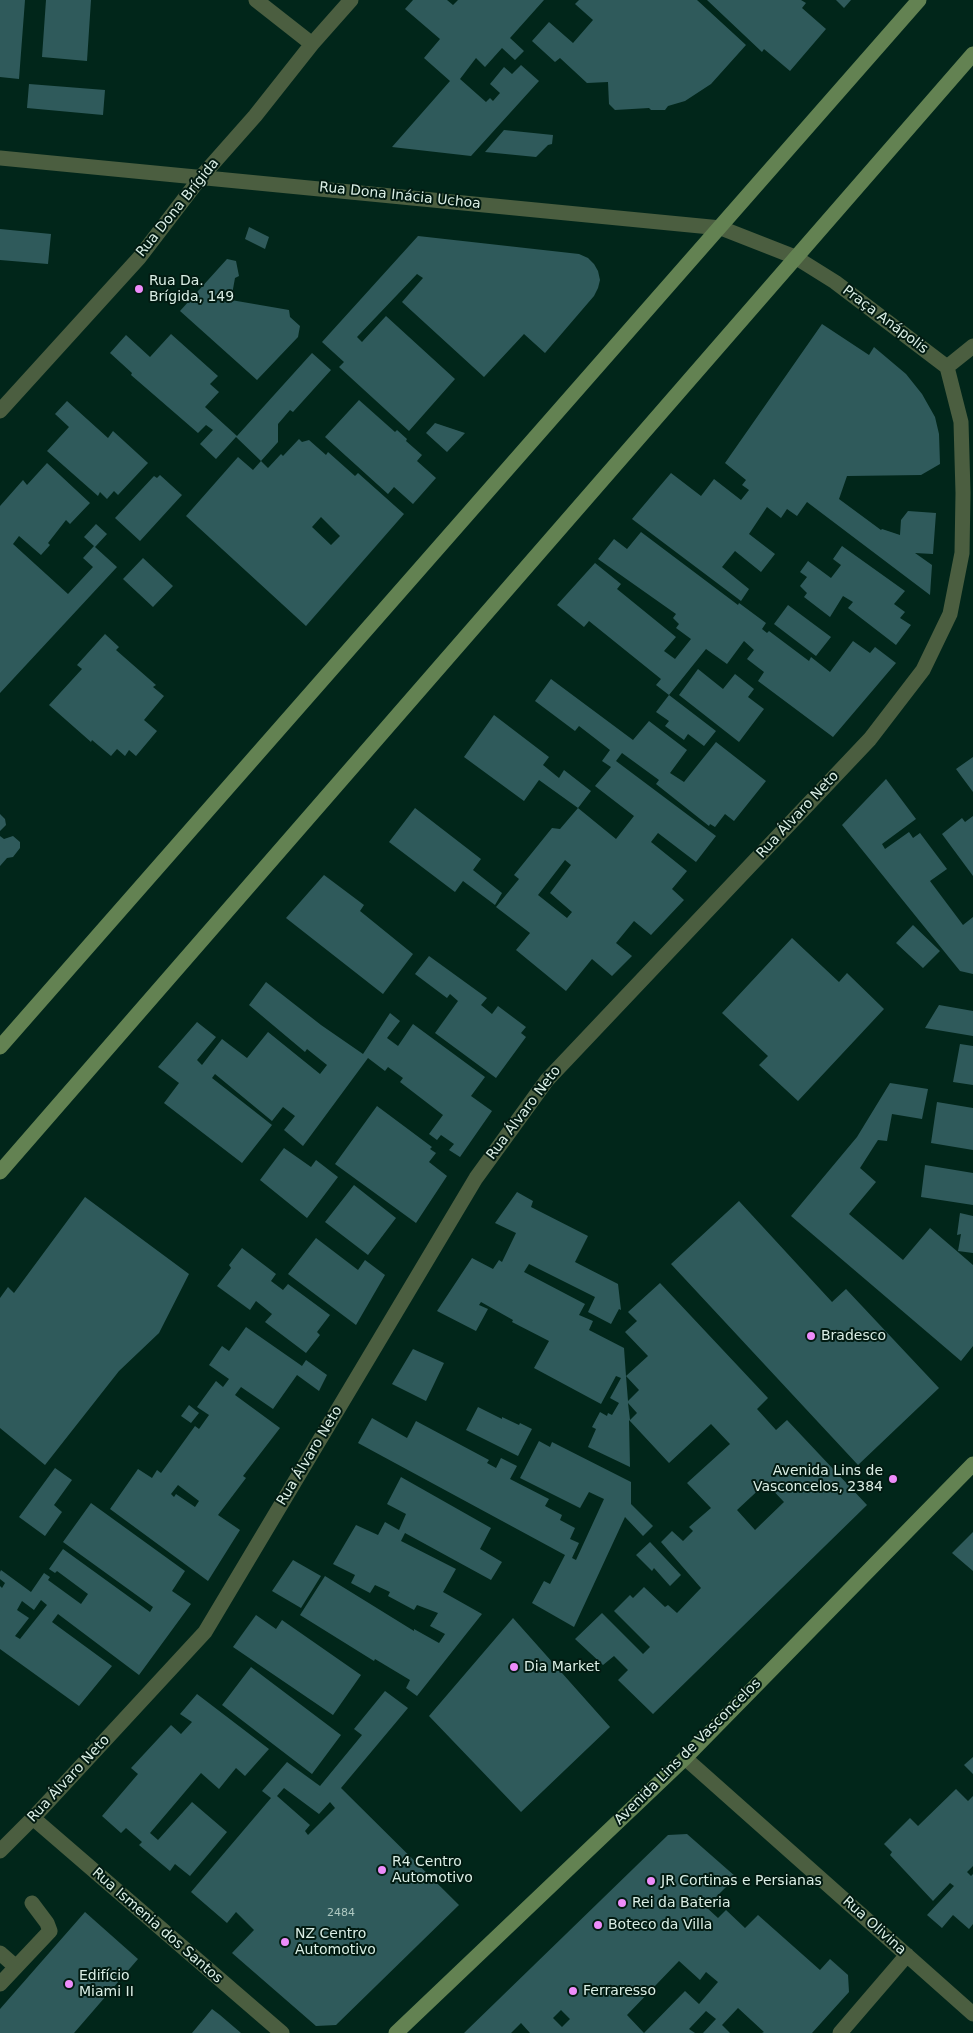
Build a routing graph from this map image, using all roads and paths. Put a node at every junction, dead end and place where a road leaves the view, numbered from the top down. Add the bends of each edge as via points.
1 (256, 0) edge
2 (351, 0) edge
3 (919, 0) edge
4 (312, 44) junction
5 (973, 54) edge
6 (0, 158) edge
7 (201, 177) junction
8 (721, 228) junction
9 (795, 257) junction
10 (973, 346) edge
11 (947, 367) junction
12 (0, 411) edge
13 (0, 1047) edge
14 (0, 1172) edge
15 (973, 1464) edge
16 (684, 1758) junction
17 (33, 1818) junction
18 (0, 1851) edge
19 (32, 1903) dead end
20 (0, 1953) edge
21 (907, 1955) junction
22 (16, 1967) junction
23 (0, 1984) edge
24 (973, 2014) edge
25 (282, 2033) edge
26 (396, 2033) edge
27 (840, 2033) edge

1 - 4 street
2 - 4 street, Rua Dona Brígida
3 - 8 street
4 - 7 street, Rua Dona Brígida
5 - 9 street
6 - 7 street, Rua Dona Inácia Uchoa
7 - 8 street, Rua Dona Inácia Uchoa
7 - 12 street, Rua Dona Brígida via 139,258
8 - 9 street, Rua Dona Inácia Uchoa
8 - 13 street
9 - 11 street, Praça Anápolis via 835,282
9 - 14 street
10 - 11 street
11 - 17 street, Rua Álvaro Neto via 961,422 962,553 950,614 923,670 870,739 547,1080 476,1178 205,1632
15 - 16 street, Avenida Lins de Vasconcelos
16 - 21 street, Rua Olivina
16 - 26 street, Avenida Lins de Vasconcelos
17 - 18 street, Rua Álvaro Neto
17 - 25 street, Rua Ismenia dos Santos
19 - 22 street via 50,1930
20 - 22 street
21 - 24 street, Rua Olivina
21 - 27 street
22 - 23 street

